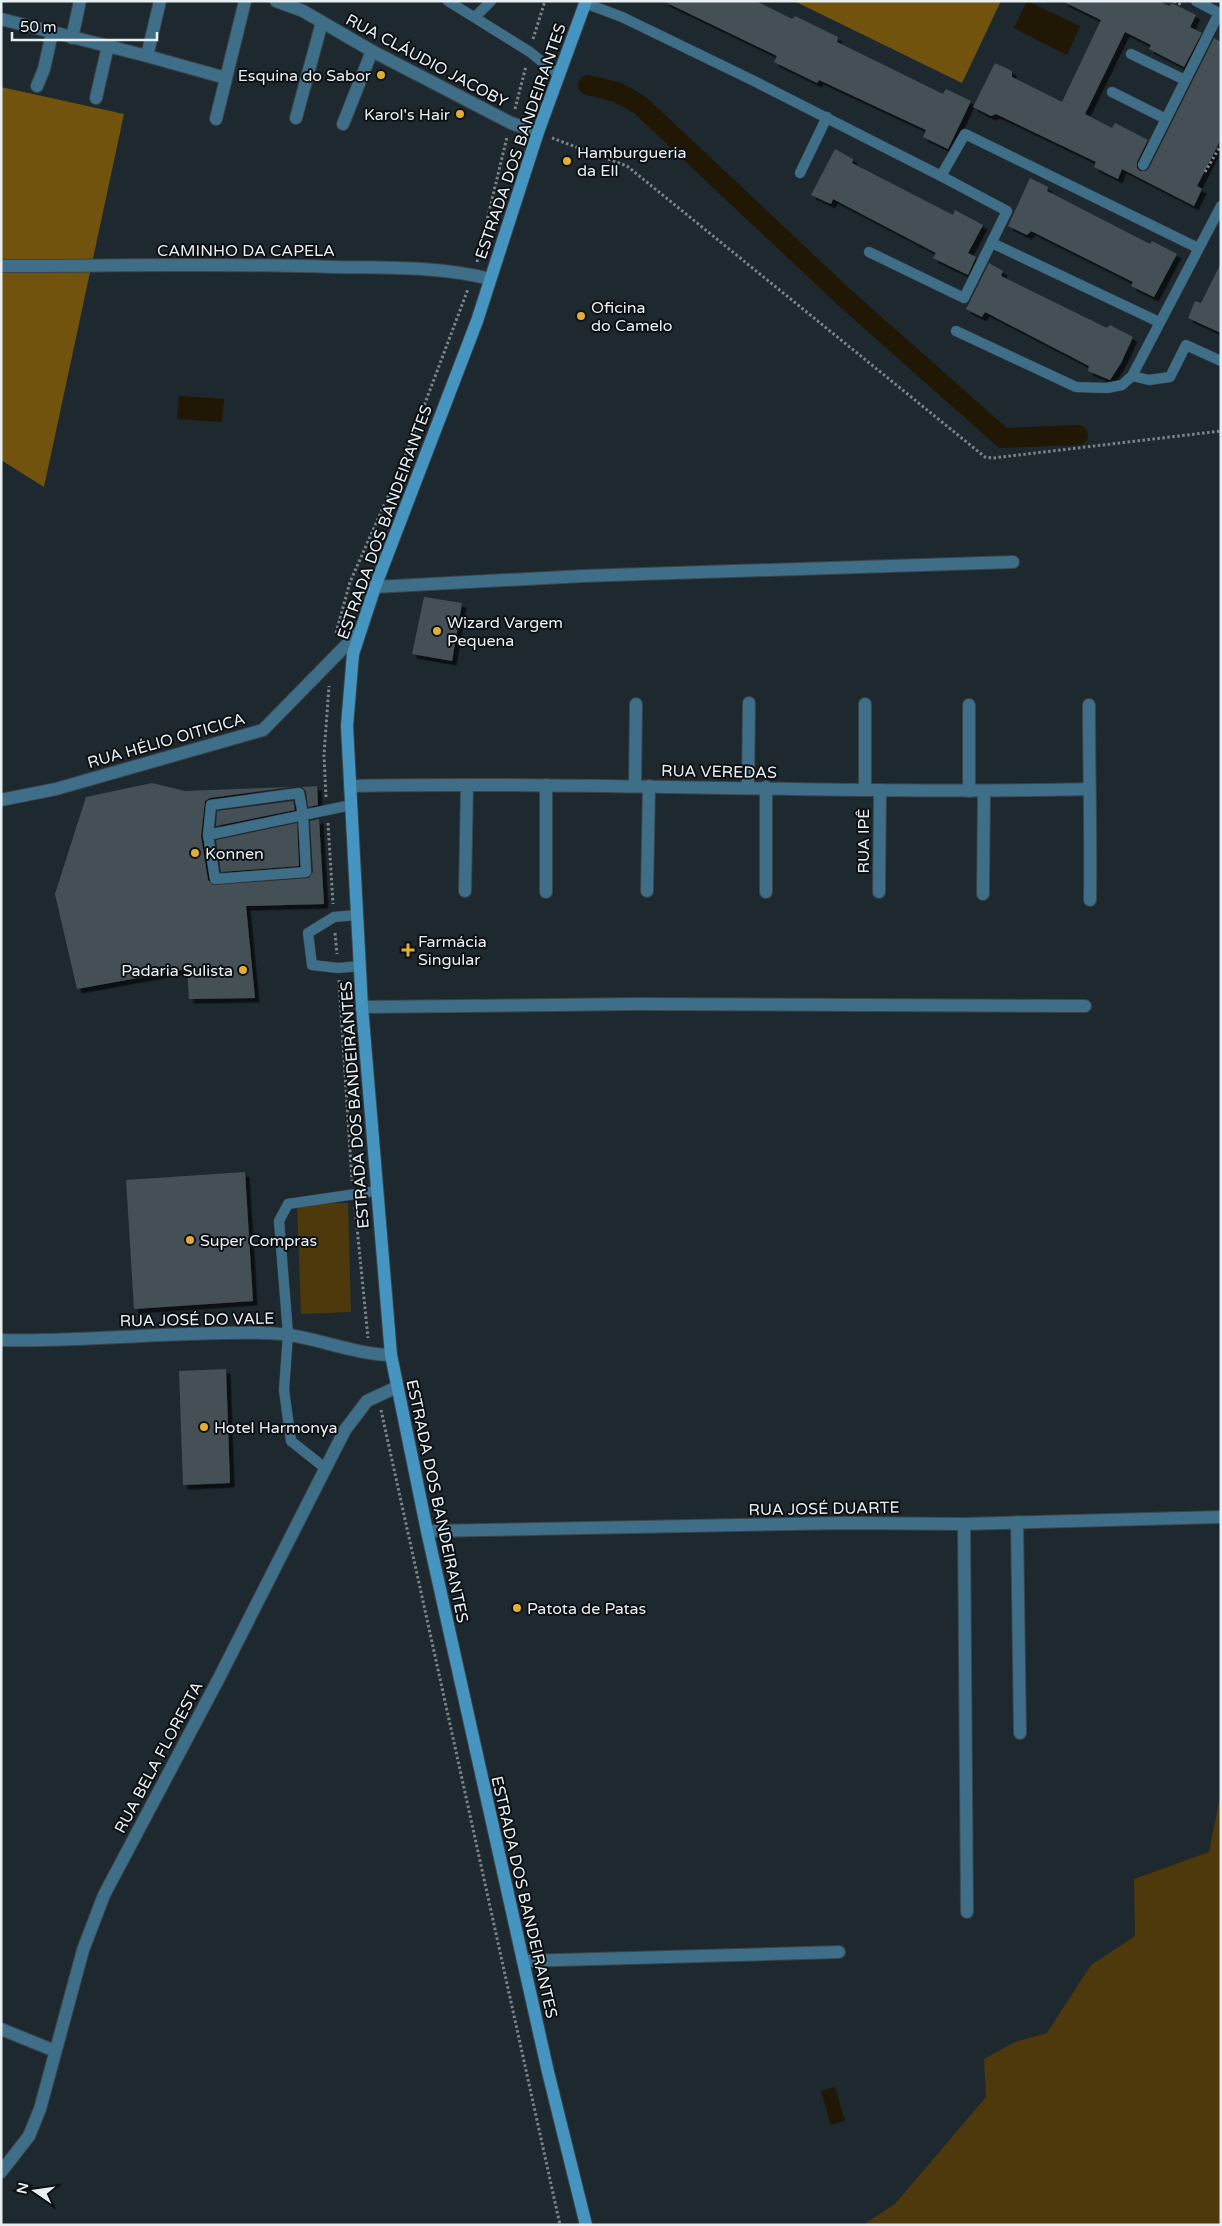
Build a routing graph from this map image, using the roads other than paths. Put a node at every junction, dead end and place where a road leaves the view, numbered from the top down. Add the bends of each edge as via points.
1 (80, 1) edge
2 (160, 1) edge
3 (245, 1) edge
4 (276, 1) edge
5 (448, 1) edge
6 (491, 1) edge
7 (1196, 1) edge
8 (585, 2) edge
9 (1220, 14) edge
10 (475, 18) junction
11 (1, 19) edge
12 (322, 22) junction
13 (52, 33) junction
14 (72, 38) junction
15 (108, 46) junction
16 (372, 51) junction
17 (1132, 54) dead end
18 (147, 56) junction
19 (558, 75) junction
20 (226, 78) junction
21 (1186, 80) junction
22 (37, 86) dead end
23 (1112, 92) dead end
24 (96, 98) dead end
25 (296, 118) dead end
26 (827, 118) junction
27 (216, 119) dead end
28 (1166, 119) junction
29 (343, 124) dead end
30 (538, 132) junction
31 (1143, 165) dead end
32 (800, 173) dead end
33 (941, 176) junction
34 (1221, 206) edge
35 (992, 243) junction
36 (1198, 248) junction
37 (869, 252) dead end
38 (1, 266) edge
39 (490, 280) junction
40 (1159, 322) junction
41 (956, 331) dead end
42 (1221, 361) edge
43 (1132, 376) junction
44 (1013, 562) dead end
45 (375, 587) junction
46 (360, 631) junction
47 (749, 703) dead end
48 (636, 704) dead end
49 (865, 704) dead end
50 (969, 705) dead end
51 (1089, 705) dead end
52 (467, 785) junction
53 (546, 785) junction
54 (350, 786) junction
55 (635, 786) junction
56 (649, 786) junction
57 (748, 787) junction
58 (766, 787) junction
59 (865, 789) junction
60 (1089, 789) junction
61 (880, 790) junction
62 (969, 791) junction
63 (984, 791) junction
64 (1, 800) edge
65 (351, 805) junction
66 (303, 815) junction
67 (208, 835) junction
68 (465, 891) dead end
69 (647, 891) dead end
70 (546, 892) dead end
71 (766, 892) dead end
72 (879, 892) dead end
73 (983, 894) dead end
74 (1090, 900) dead end
75 (357, 915) junction
76 (360, 966) junction
77 (1085, 1006) dead end
78 (362, 1007) junction
79 (376, 1191) junction
80 (288, 1334) junction
81 (1, 1340) edge
82 (391, 1355) junction
83 (397, 1386) junction
84 (325, 1468) junction
85 (1221, 1517) edge
86 (1017, 1522) junction
87 (964, 1524) junction
88 (427, 1531) junction
89 (1020, 1732) dead end
90 (967, 1912) dead end
91 (839, 1952) dead end
92 (523, 1961) junction
93 (1, 2029) edge
94 (56, 2051) junction
95 (1, 2172) edge
96 (586, 2225) edge

1 - 14 street
2 - 18 street
3 - 20 street
4 - 12 street, RUA CLÁUDIO JACOBY
5 - 10 lane
6 - 10 lane
7 - 9 lane
8 - 19 main road, ESTRADA DOS BANDEIRANTES
8 - 26 lane
9 - 21 lane
10 - 19 lane via 530,52
11 - 13 street
12 - 16 street, RUA CLÁUDIO JACOBY
12 - 25 street
13 - 14 street
13 - 22 street
14 - 15 street
15 - 18 street
15 - 24 street
16 - 29 street
16 - 30 street, RUA CLÁUDIO JACOBY via 511,123
17 - 21 lane
18 - 20 street
19 - 30 main road, ESTRADA DOS BANDEIRANTES
20 - 27 street
21 - 28 lane
23 - 28 lane
26 - 32 lane
26 - 33 lane
28 - 31 lane
30 - 39 main road, ESTRADA DOS BANDEIRANTES
33 - 35 lane via 1007,211
33 - 36 lane via 965,134
34 - 36 lane
35 - 37 lane via 964,298
35 - 40 lane
36 - 40 lane
38 - 39 street, CAMINHO DA CAPELA via 425,269
39 - 45 main road, ESTRADA DOS BANDEIRANTES
40 - 43 lane
41 - 43 lane via 1076,388 1122,385
42 - 43 lane via 1186,345 1170,377 1149,380
44 - 45 street via 583,576
45 - 46 main road, ESTRADA DOS BANDEIRANTES
46 - 54 main road, ESTRADA DOS BANDEIRANTES via 354,654 347,726
46 - 64 street, RUA HÉLIO OITICICA via 263,730 56,789
47 - 57 street
48 - 55 street
49 - 59 street
50 - 62 street
51 - 60 street
52 - 53 street, RUA VEREDAS
52 - 54 street, RUA VEREDAS
52 - 68 street
53 - 55 street, RUA VEREDAS
53 - 70 street
54 - 65 main road, ESTRADA DOS BANDEIRANTES
55 - 56 street, RUA VEREDAS
56 - 57 street, RUA VEREDAS
56 - 69 street
57 - 58 street, RUA VEREDAS
58 - 59 street, RUA VEREDAS
58 - 71 street
59 - 61 street, RUA VEREDAS
60 - 63 street, RUA VEREDAS
60 - 74 street
61 - 62 street, RUA VEREDAS
61 - 72 street, RUA IPÊ
62 - 63 street, RUA VEREDAS
63 - 73 street
65 - 66 lane
65 - 75 main road, ESTRADA DOS BANDEIRANTES
66 - 67 lane
66 - 67 lane via 299,793 211,805
66 - 67 lane via 306,872 215,879
75 - 76 main road, ESTRADA DOS BANDEIRANTES
75 - 76 lane via 334,917 308,933 312,965
76 - 78 main road, ESTRADA DOS BANDEIRANTES
77 - 78 street via 637,1004
78 - 79 main road, ESTRADA DOS BANDEIRANTES
79 - 80 lane via 288,1204 279,1221
79 - 82 main road, ESTRADA DOS BANDEIRANTES
80 - 81 street, RUA JOSÉ DO VALE
80 - 82 street, RUA JOSÉ DO VALE via 370,1354
80 - 84 lane via 284,1390 291,1441
82 - 83 main road, ESTRADA DOS BANDEIRANTES
83 - 84 street, RUA BELA FLORESTA via 367,1401 357,1412
83 - 88 main road, ESTRADA DOS BANDEIRANTES
84 - 94 street, RUA BELA FLORESTA via 104,1895 83,1950
85 - 86 street, RUA JOSÉ DUARTE
86 - 87 street, RUA JOSÉ DUARTE
86 - 89 street
87 - 88 street, RUA JOSÉ DUARTE via 848,1523
87 - 90 street
88 - 92 main road, ESTRADA DOS BANDEIRANTES
91 - 92 street
92 - 96 main road, ESTRADA DOS BANDEIRANTES
93 - 94 street
94 - 95 street, RUA BELA FLORESTA via 29,2136

